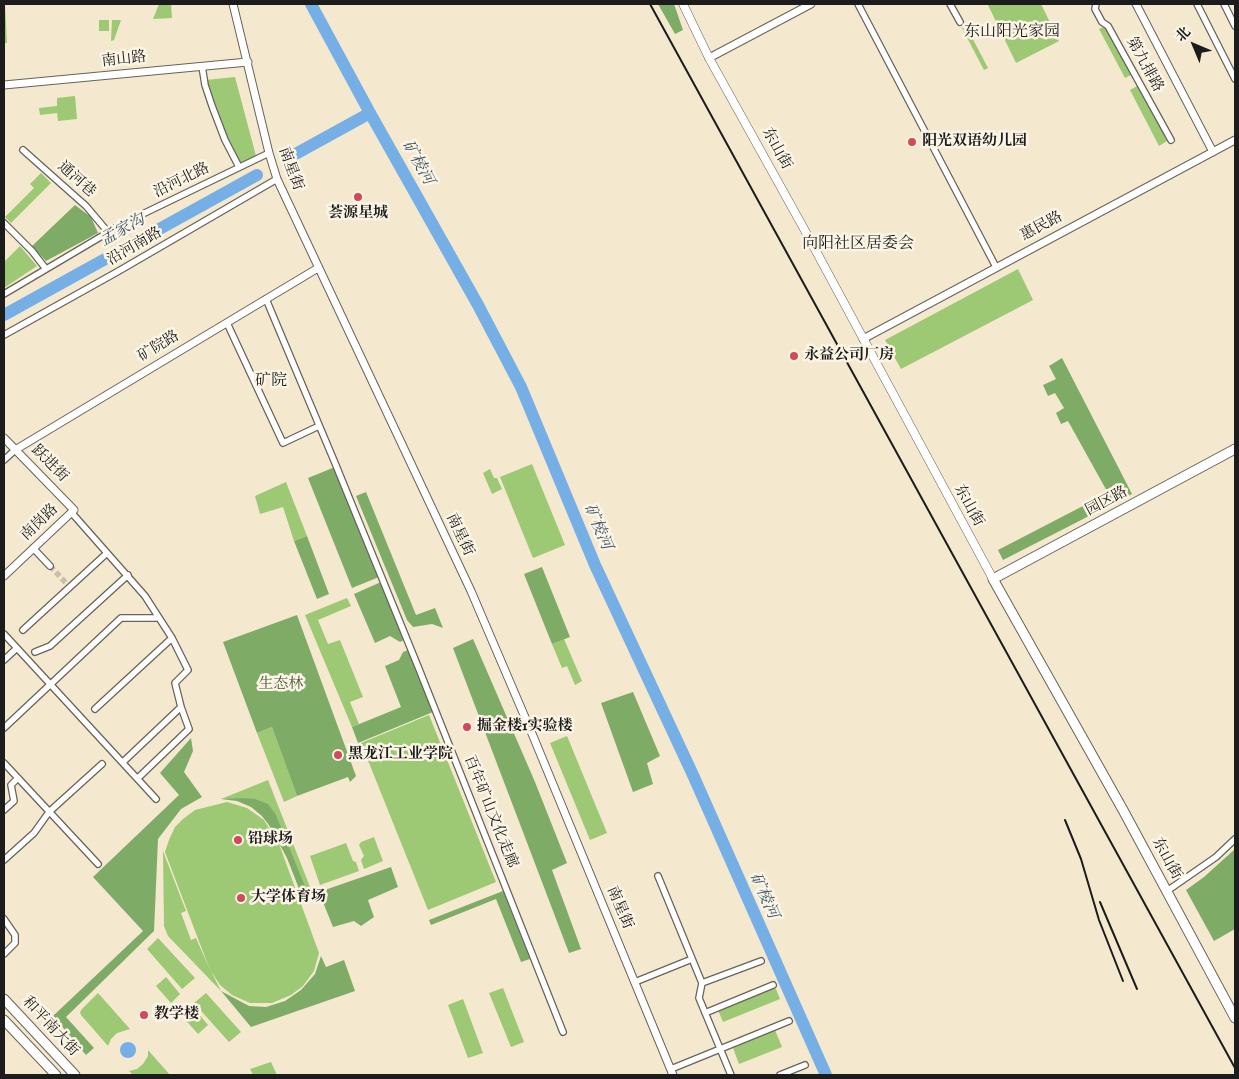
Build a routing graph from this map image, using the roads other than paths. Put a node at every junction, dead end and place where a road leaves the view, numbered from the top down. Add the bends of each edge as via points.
1 (233, 4) edge
2 (683, 4) edge
3 (811, 4) edge
4 (858, 4) edge
5 (950, 4) edge
6 (1096, 4) edge
7 (1136, 4) edge
8 (1197, 4) edge
9 (1224, 4) edge
10 (960, 22) dead end
11 (1235, 26) edge
12 (708, 58) junction
13 (248, 62) junction
14 (202, 66) junction
15 (1235, 79) edge
16 (4, 85) edge
17 (1171, 140) dead end
18 (1235, 140) edge
19 (24, 150) dead end
20 (1212, 152) junction
21 (269, 153) junction
22 (239, 167) junction
23 (277, 179) junction
24 (4, 223) edge
25 (108, 232) junction
26 (996, 267) junction
27 (318, 268) junction
28 (46, 269) junction
29 (4, 294) edge
30 (266, 299) junction
31 (226, 323) junction
32 (4, 335) edge
33 (863, 340) junction
34 (320, 426) junction
35 (4, 438) edge
36 (1235, 449) edge
37 (15, 450) junction
38 (4, 460) edge
39 (72, 511) junction
40 (33, 548) junction
41 (107, 553) junction
42 (50, 566) tunnel mouth
43 (128, 575) junction
44 (4, 576) edge
45 (993, 579) junction
46 (159, 618) junction
47 (23, 630) dead end
48 (4, 634) edge
49 (172, 638) junction
50 (17, 648) junction
51 (35, 652) dead end
52 (4, 660) edge
53 (51, 684) junction
54 (182, 706) junction
55 (95, 709) dead end
56 (4, 728) edge
57 (123, 762) junction
58 (4, 763) edge
59 (102, 764) dead end
60 (18, 778) junction
61 (138, 778) junction
62 (156, 799) dead end
63 (4, 810) edge
64 (49, 812) junction
65 (1235, 839) edge
66 (4, 860) edge
67 (98, 864) dead end
68 (658, 876) dead end
69 (1167, 891) junction
70 (4, 919) edge
71 (4, 954) edge
72 (692, 959) junction
73 (761, 961) dead end
74 (635, 982) junction
75 (702, 984) junction
76 (773, 985) dead end
77 (4, 998) edge
78 (705, 1013) junction
79 (1235, 1018) edge
80 (4, 1020) edge
81 (789, 1021) dead end
82 (563, 1032) dead end
83 (720, 1049) junction
84 (805, 1064) dead end
85 (672, 1072) edge
86 (56, 1075) edge
87 (75, 1075) edge
88 (730, 1075) edge
89 (780, 1075) edge

1 - 13 street, 南星街
2 - 12 main road, 东山街
3 - 12 street
4 - 26 street
5 - 10 street
6 - 17 street, 第九排路 via 1095,9 1102,22 1108,26
7 - 20 street
8 - 15 street
9 - 11 street
12 - 33 main road, 东山街
13 - 14 street, 南山路
13 - 21 street, 南星街
14 - 16 street, 南山路
14 - 22 street via 212,106
18 - 20 street, 惠民路
19 - 25 street, 通河巷 via 86,206
20 - 26 street, 惠民路
21 - 22 street, 沿河北路
21 - 23 street, 南星街
22 - 25 street, 沿河北路
23 - 27 street, 南星街
23 - 32 street, 沿河南路
24 - 28 street
25 - 28 street, 沿河北路
26 - 33 street, 惠民路
27 - 30 street, 矿院路
27 - 74 street, 南星街 via 471,591
28 - 29 street, 沿河北路
30 - 31 street, 矿院路
30 - 34 street, 百年矿山文化走廊
31 - 34 street via 282,443
31 - 37 street, 矿院路
33 - 45 main road, 东山街
34 - 82 street, 百年矿山文化走廊
35 - 37 street, 跃进街
36 - 45 main road, 园区路
37 - 38 street
37 - 39 street, 跃进街
39 - 40 street, 南岗路
39 - 41 street
40 - 42 street
40 - 44 street, 南岗路
41 - 43 street
41 - 47 street
43 - 46 street
43 - 51 street via 50,646
45 - 69 main road, 东山街
46 - 49 street
46 - 53 street via 121,618
48 - 50 street
49 - 54 street via 188,670 176,683
49 - 55 street
50 - 52 street
50 - 53 street
53 - 56 street
53 - 57 street
54 - 57 street
54 - 61 street via 189,729
57 - 61 street
58 - 60 street
59 - 64 street
60 - 63 street via 12,785 14,801
60 - 64 street
61 - 62 street
64 - 66 street via 34,833
64 - 67 street
65 - 69 street via 1216,857
68 - 72 street
69 - 79 main road, 东山街
70 - 71 street via 15,935 15,943
72 - 74 street
72 - 75 street
73 - 75 street
74 - 85 street, 南星街
75 - 78 street via 699,998
76 - 78 street
77 - 87 main road, 和平南大街
78 - 83 street
80 - 86 main road, 和平南大街
81 - 83 street
83 - 85 street
83 - 88 street
84 - 89 street

